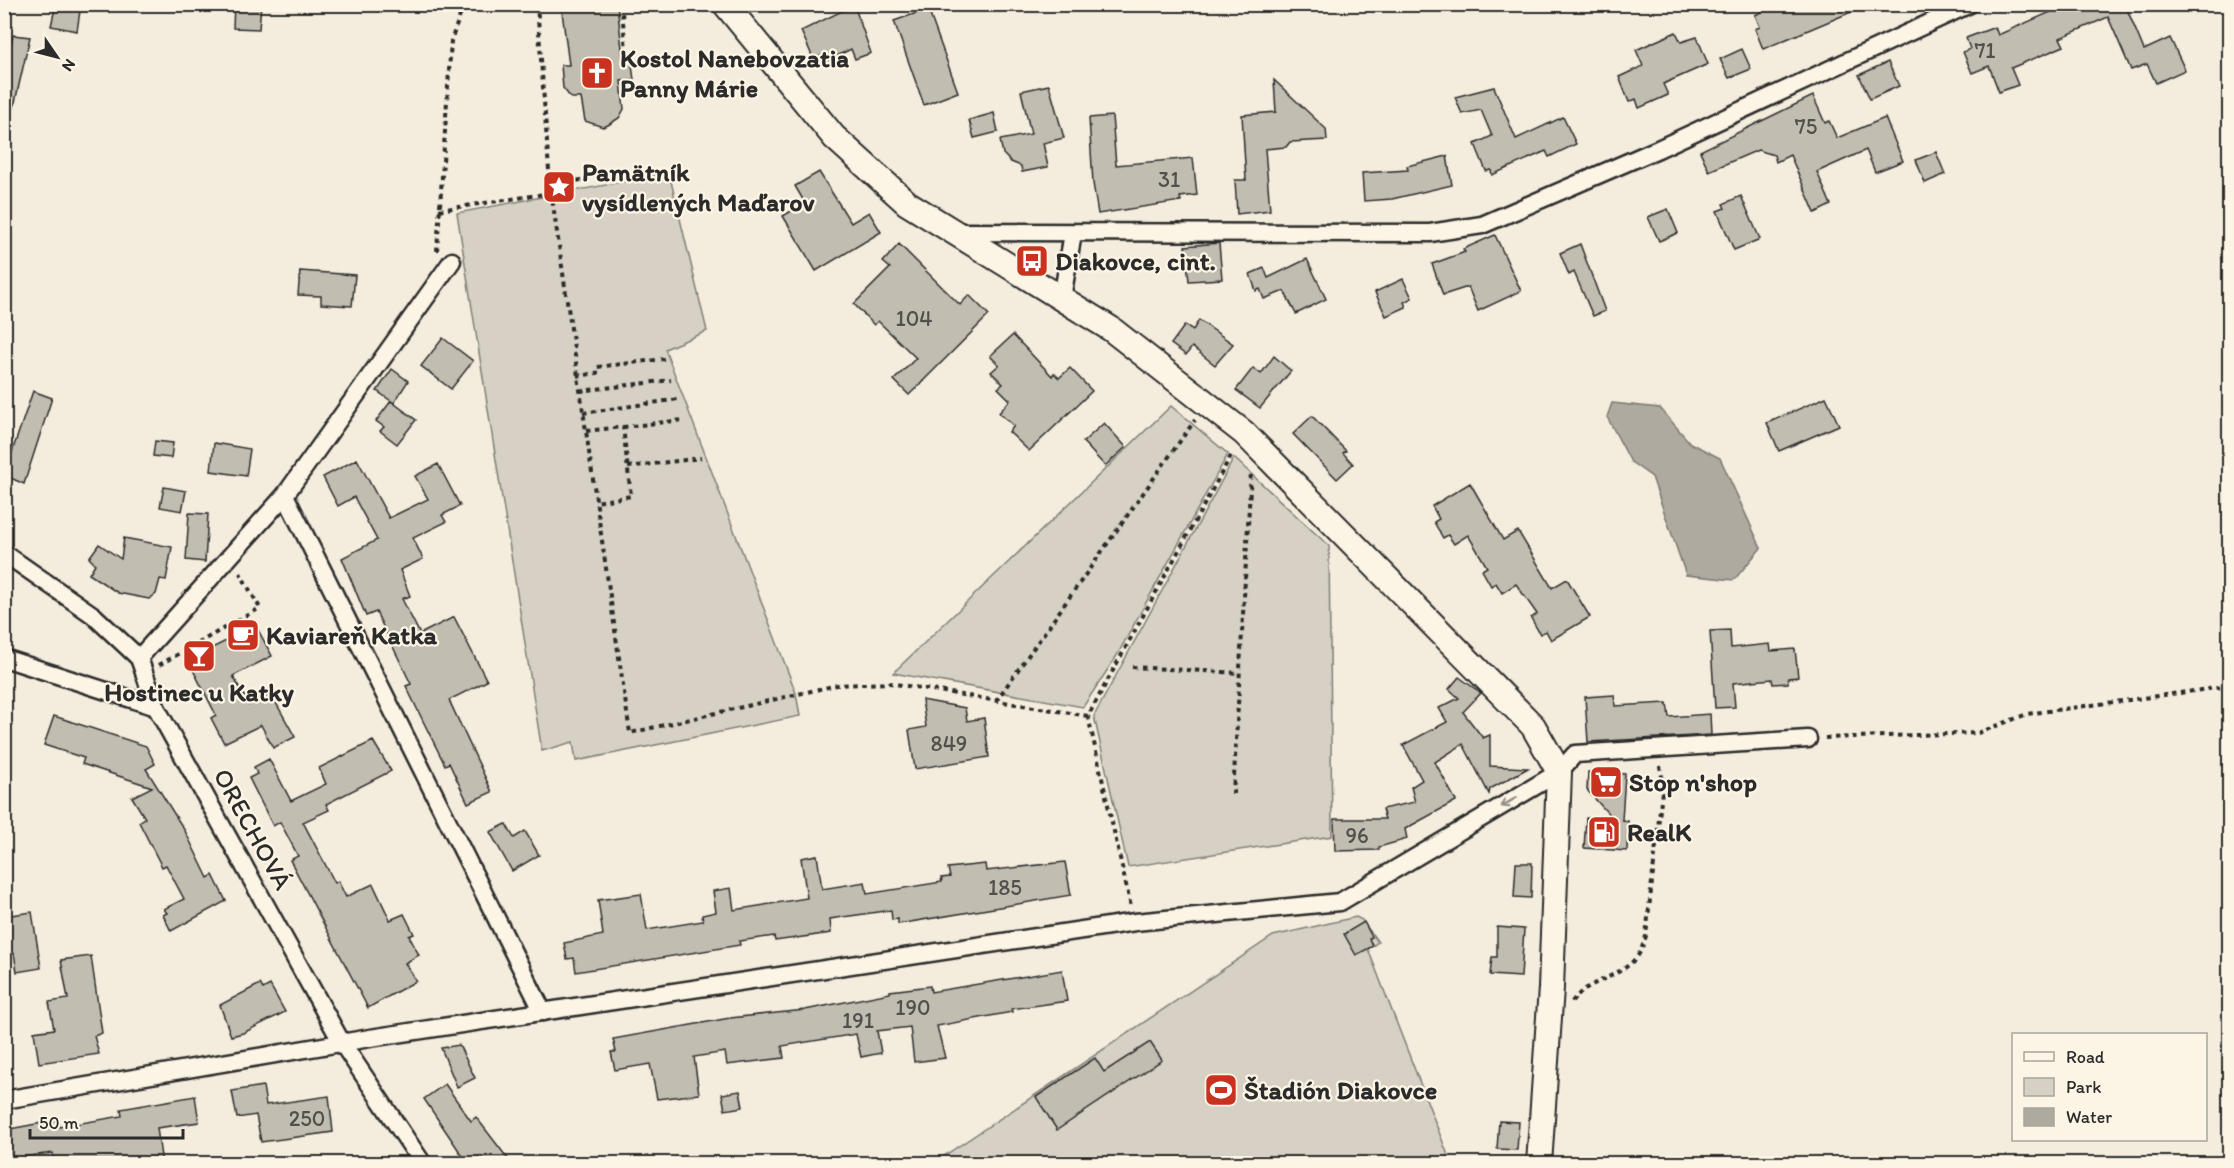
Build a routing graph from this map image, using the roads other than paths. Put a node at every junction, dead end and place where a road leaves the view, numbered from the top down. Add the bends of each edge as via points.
1 (725, 4) edge
2 (1970, 4) edge
3 (956, 232) junction
4 (1074, 233) junction
5 (452, 261) dead end
6 (1062, 298) junction
7 (285, 495) junction
8 (4, 553) edge
9 (4, 658) edge
10 (141, 666) junction
11 (156, 707) junction
12 (1808, 739) road end
13 (1559, 772) junction
14 (543, 1012) junction
15 (342, 1043) junction
16 (4, 1100) edge
17 (423, 1164) edge
18 (1539, 1164) edge

1 - 3 street via 834,137 907,202
2 - 4 street via 1482,225 1430,234
3 - 4 street
3 - 6 street
4 - 6 street
5 - 7 street
6 - 13 street via 1111,329 1244,434 1533,726
7 - 10 street
7 - 14 street
8 - 10 street, ORECHOVÁ via 93,615
9 - 11 street
10 - 11 street, ORECHOVÁ
11 - 15 street, ORECHOVÁ
12 - 13 street via 1575,754
13 -> 14 street via 1340,902 1135,922
13 - 18 street via 1551,988
14 - 15 street
15 - 16 street
15 - 17 street, ORECHOVÁ

